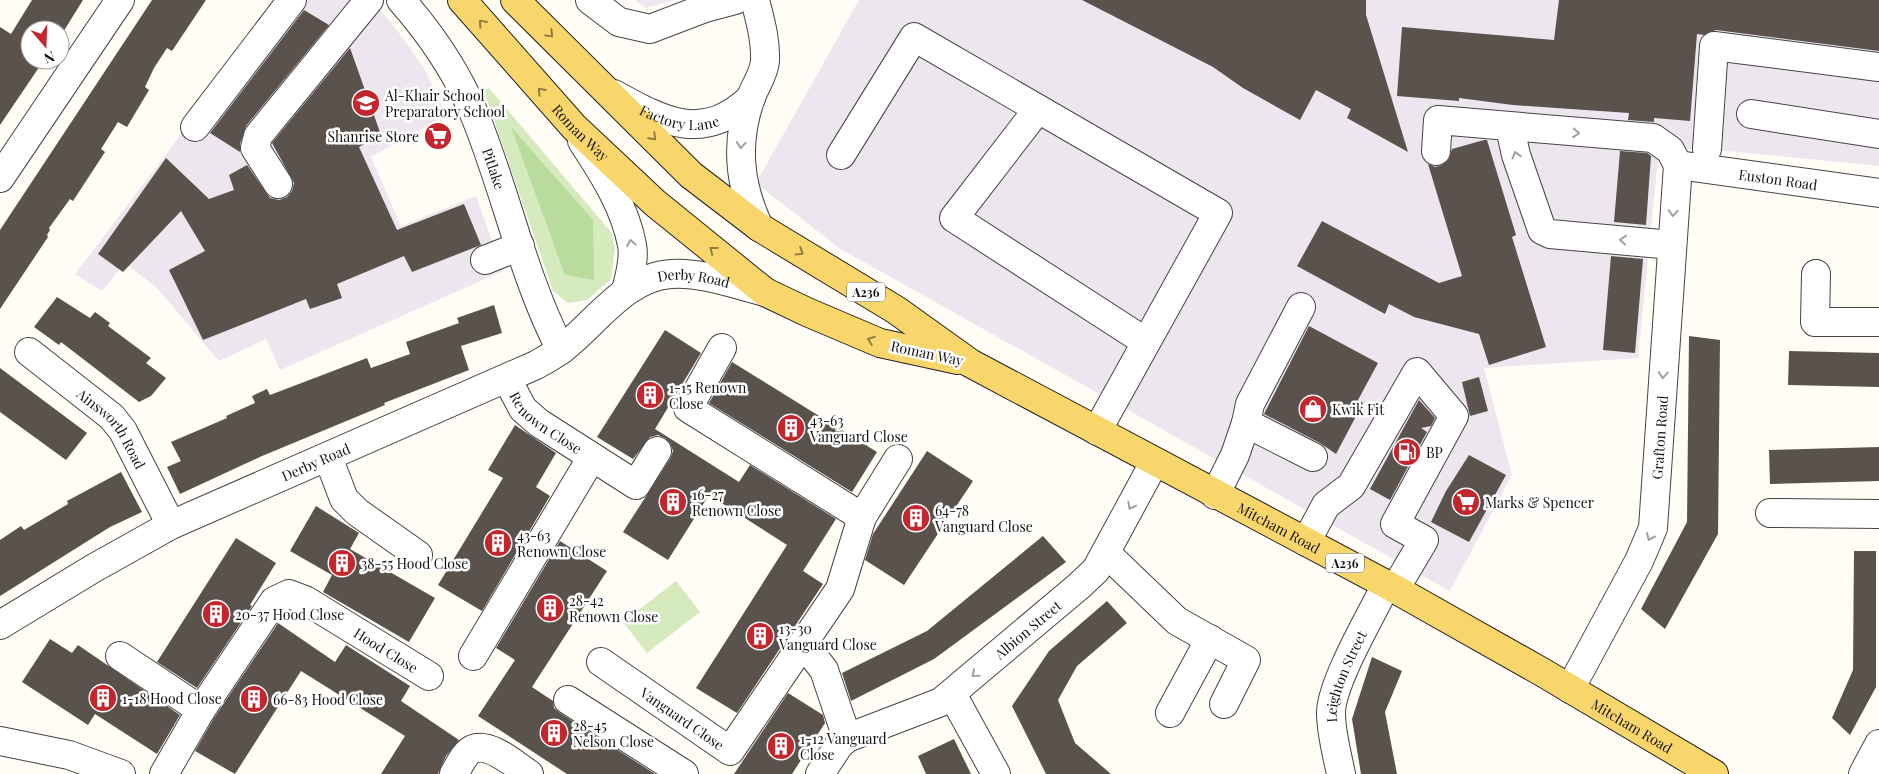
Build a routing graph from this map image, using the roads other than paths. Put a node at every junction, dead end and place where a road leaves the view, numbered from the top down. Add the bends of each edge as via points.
1 (120, 0) edge
2 (292, 0) edge
3 (369, 0) edge
4 (401, 0) edge
5 (462, 0) edge
6 (515, 0) edge
7 (590, 0) edge
8 (735, 0) edge
9 (755, 0) edge
10 (1879, 67) edge
11 (606, 90) junction
12 (750, 98) junction
13 (1038, 109) junction
14 (1751, 114) dead end
15 (195, 127) dead end
16 (574, 127) junction
17 (1510, 128) junction
18 (1879, 134) edge
19 (1707, 149) dead end
20 (1436, 151) dead end
21 (840, 155) dead end
22 (1678, 164) junction
23 (0, 178) edge
24 (278, 184) dead end
25 (1879, 193) edge
26 (759, 226) junction
27 (1672, 245) junction
28 (520, 246) junction
29 (485, 260) dead end
30 (1816, 274) dead end
31 (626, 291) junction
32 (764, 292) junction
33 (1300, 307) dead end
34 (1879, 322) edge
35 (1146, 342) junction
36 (722, 348) dead end
37 (561, 350) junction
38 (28, 352) dead end
39 (970, 363) junction
40 (507, 379) junction
41 (1246, 423) junction
42 (1097, 432) junction
43 (657, 451) dead end
44 (328, 456) junction
45 (592, 457) junction
46 (1313, 457) dead end
47 (898, 458) dead end
48 (1154, 463) junction
49 (1215, 495) junction
50 (1770, 513) dead end
51 (1879, 514) edge
52 (862, 517) junction
53 (171, 525) junction
54 (1306, 542) junction
55 (1106, 553) junction
56 (418, 555) dead end
57 (1391, 587) junction
58 (0, 625) edge
59 (1210, 639) junction
60 (804, 643) junction
61 (120, 656) dead end
62 (473, 656) dead end
63 (601, 662) dead end
64 (429, 676) dead end
65 (1570, 688) junction
66 (952, 694) junction
67 (568, 700) dead end
68 (1224, 704) dead end
69 (201, 710) junction
70 (1170, 713) dead end
71 (847, 738) junction
72 (0, 741) edge
73 (1879, 744) edge
74 (828, 771) edge
75 (121, 774) edge
76 (164, 774) edge
77 (454, 774) edge
78 (529, 774) edge
79 (684, 774) edge
80 (996, 774) edge
81 (1341, 774) edge
82 (1714, 774) edge
83 (1863, 774) edge

1 - 23 street
2 - 15 street
3 - 24 street via 258,136 255,148
4 - 28 street, Pitlake via 438,48 472,109
16 -> 5 main road, Roman Way / A236
6 -> 11 main road, Roman Way / A236
7 - 8 street via 619,22 650,29
9 - 12 street, Factory Lane via 764,39 765,63
10 - 19 street via 1714,46
11 - 12 street, Factory Lane via 662,119 684,125 720,120
11 -> 26 main road, Roman Way / A236 via 691,175
12 -> 26 street, Factory Lane via 743,123 740,171
13 - 21 street via 914,37
13 - 35 street via 1218,213
13 - 35 street via 954,218
14 - 18 street
31 -> 16 street via 633,246 623,214 607,179
32 -> 16 main road, Roman Way / A236 via 655,203
17 - 20 street via 1438,120
17 -> 22 street via 1653,138 1670,150
27 -> 17 street via 1550,234 1542,230
22 - 25 street, Euston Road
22 -> 27 street, Grafton Road
26 -> 39 main road, Roman Way / A236 via 896,310
27 -> 65 street, Grafton Road via 1654,528
28 - 29 street
28 - 37 street, Pitlake via 534,292
30 - 34 street via 1815,322
31 - 32 street, Derby Road via 654,278 686,274
31 - 37 street, Derby Road
39 -> 32 main road, Roman Way / A236 via 880,343
33 - 41 street via 1250,404
35 - 42 street
36 - 52 street via 688,408
37 - 40 street, Derby Road
38 - 53 street, Ainsworth Road via 112,417 124,431
39 - 42 main road, Mitcham Road / A236
40 - 44 street, Derby Road
40 - 45 street, Renown Close via 523,409
41 - 46 street
41 - 49 street via 1236,455
42 - 48 main road, Mitcham Road / A236
43 - 45 street, Renown Close via 636,484
44 - 53 street, Derby Road
44 - 56 street via 344,499 356,512
45 - 62 street, Renown Close
47 - 52 street, Vanguard Close
48 - 49 main road, Mitcham Road / A236
48 -> 55 street, Albion Street
49 - 54 main road, Mitcham Road / A236
50 - 51 street
52 - 60 street, Vanguard Close via 840,589
53 - 58 street, Derby Road
54 - 57 main road, Mitcham Road / A236
54 - 57 street, Leighton Street via 1326,505 1351,486 1417,372 1454,416 1395,524 1424,540
55 - 59 street via 1177,621
55 -> 66 street, Albion Street via 1096,570 1079,586
57 - 65 main road, Mitcham Road / A236
57 - 81 street, Leighton Street via 1340,679 1332,702 1332,723
59 - 68 street via 1246,660
59 - 70 street
60 - 63 street, Vanguard Close via 730,751
60 - 71 street via 824,670
61 - 69 street
64 - 69 street, Hood Close via 305,600 289,594 274,601
65 - 82 main road, Mitcham Road / A236
66 - 71 street, Albion Street via 933,705
66 - 80 street
67 - 79 street
69 - 76 street, Hood Close
71 - 74 street
72 - 75 street via 69,755
73 - 83 street
77 - 78 street via 465,755 482,748

